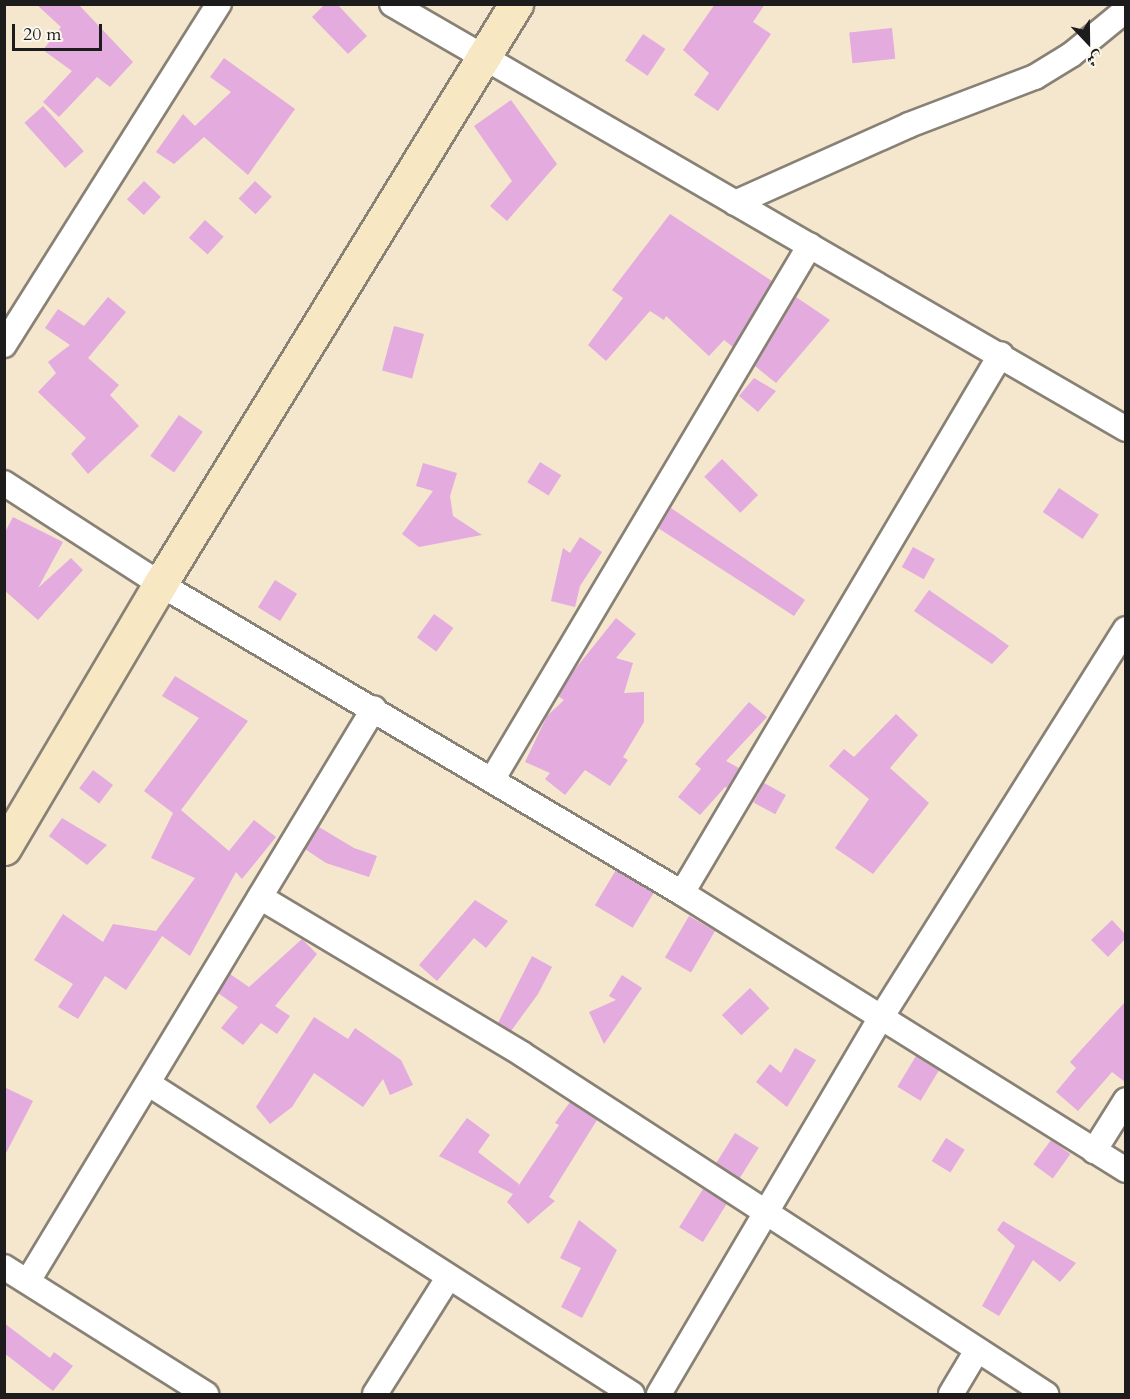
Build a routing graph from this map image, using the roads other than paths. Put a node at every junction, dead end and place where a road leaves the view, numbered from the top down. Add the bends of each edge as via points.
1 (219, 4) edge
2 (392, 4) edge
3 (516, 4) edge
4 (1125, 10) edge
5 (483, 60) junction
6 (735, 203) junction
7 (810, 245) junction
8 (4, 345) edge
9 (1002, 354) junction
10 (1125, 429) edge
11 (4, 483) edge
12 (160, 584) junction
13 (1125, 629) edge
14 (374, 708) junction
15 (492, 780) junction
16 (4, 848) edge
17 (682, 892) junction
18 (260, 897) junction
19 (882, 1016) junction
20 (149, 1084) junction
21 (1125, 1101) edge
22 (1094, 1151) junction
23 (1125, 1170) edge
24 (766, 1212) junction
25 (4, 1267) edge
26 (448, 1278) junction
27 (28, 1281) junction
28 (976, 1352) junction
29 (206, 1395) edge
30 (375, 1395) edge
31 (632, 1395) edge
32 (659, 1395) edge
33 (951, 1395) edge
34 (1046, 1395) edge

1 - 8 street
2 - 5 street
3 - 5 street
4 - 6 street via 1071,55 1035,77 909,125
5 - 6 street
5 - 12 street
6 - 7 street
7 - 9 street
7 - 15 street
9 - 10 street
9 - 17 street
11 - 12 street
12 - 14 street
12 - 16 street
13 - 19 street
14 - 15 street
14 - 18 street
15 - 17 street
17 - 19 street
18 - 20 street
18 - 24 street via 522,1054
19 - 22 street
19 - 24 street
20 - 26 street
20 - 27 street
21 - 22 street
22 - 23 street
24 - 28 street
24 - 32 street
25 - 27 street
26 - 30 street
26 - 31 street
27 - 29 street
28 - 33 street
28 - 34 street

